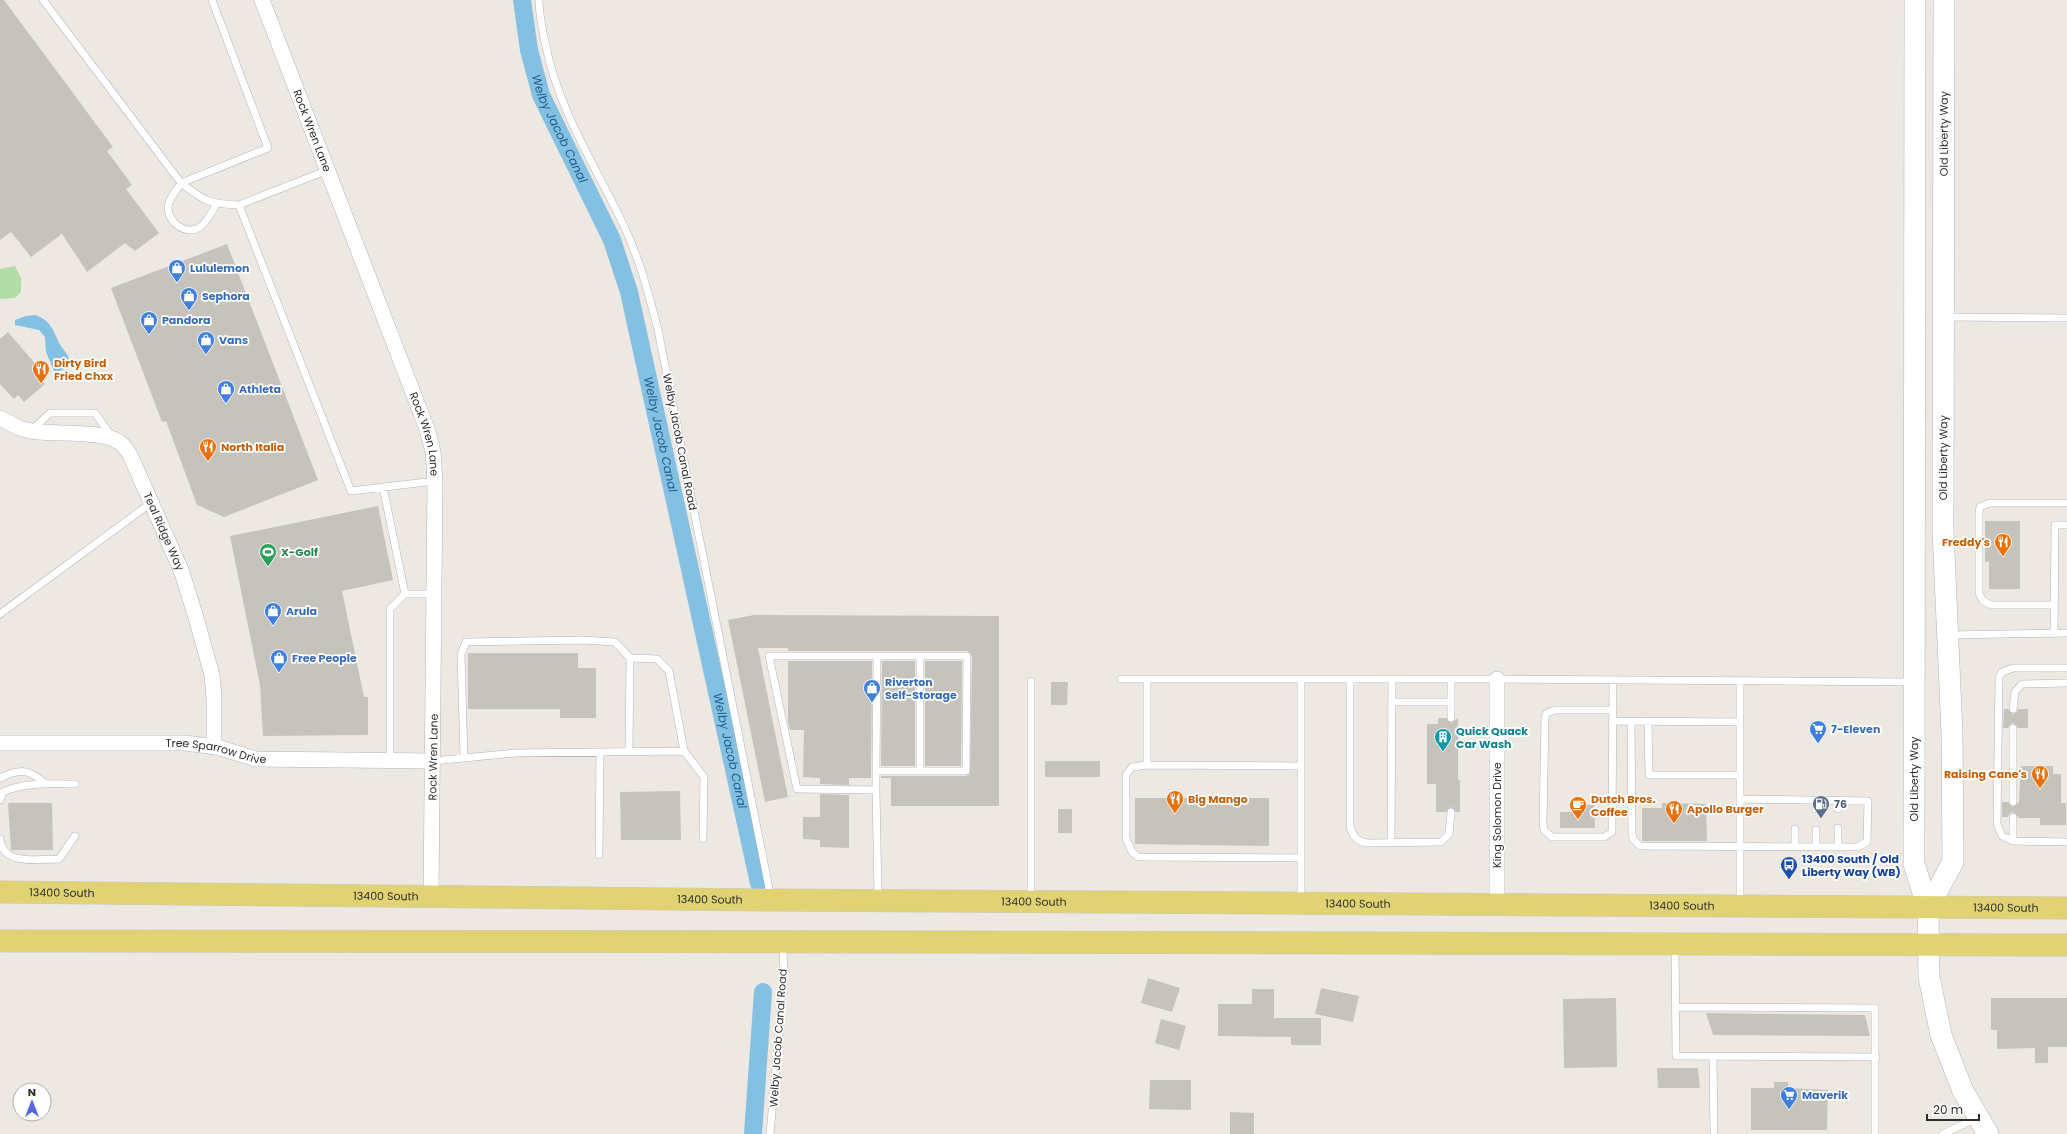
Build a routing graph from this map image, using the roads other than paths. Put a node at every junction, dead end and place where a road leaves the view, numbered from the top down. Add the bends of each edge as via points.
1 (44, 0) edge
2 (212, 0) edge
3 (262, 0) edge
4 (539, 0) edge
5 (1915, 0) edge
6 (1944, 0) edge
7 (328, 170) junction
8 (181, 183) junction
9 (217, 204) junction
10 (239, 204) junction
11 (1944, 317) junction
12 (2067, 318) edge
13 (0, 418) edge
14 (31, 431) junction
15 (113, 439) junction
16 (435, 481) junction
17 (383, 487) junction
18 (151, 503) junction
19 (2067, 503) edge
20 (2067, 526) edge
21 (405, 594) junction
22 (434, 594) junction
23 (2054, 605) junction
24 (0, 614) edge
25 (2067, 633) edge
26 (2054, 634) junction
27 (1947, 635) junction
28 (877, 656) junction
29 (920, 656) junction
30 (630, 658) junction
31 (2067, 668) edge
32 (1302, 679) junction
33 (1350, 679) junction
34 (1392, 679) junction
35 (1451, 679) junction
36 (1497, 679) junction
37 (1121, 680) dead end
38 (1147, 680) junction
39 (1613, 680) junction
40 (1031, 681) dead end
41 (1740, 681) junction
42 (1914, 682) junction
43 (2067, 683) edge
44 (1392, 702) junction
45 (1451, 702) junction
46 (2014, 709) dead end
47 (1612, 710) junction
48 (1451, 718) dead end
49 (1612, 720) junction
50 (1631, 721) junction
51 (1648, 721) junction
52 (1740, 722) junction
53 (2013, 728) dead end
54 (0, 743) edge
55 (214, 746) junction
56 (684, 751) junction
57 (600, 752) junction
58 (629, 752) junction
59 (464, 758) junction
60 (390, 761) junction
61 (433, 761) junction
62 (1147, 765) junction
63 (1301, 766) junction
64 (876, 770) junction
65 (920, 770) junction
66 (1739, 775) junction
67 (0, 778) edge
68 (46, 784) junction
69 (75, 784) dead end
70 (876, 790) junction
71 (1740, 799) junction
72 (0, 800) edge
73 (1795, 801) junction
74 (1816, 801) junction
75 (1838, 801) junction
76 (2013, 802) dead end
77 (1795, 808) dead end
78 (1816, 809) dead end
79 (1838, 809) dead end
80 (1451, 812) dead end
81 (2013, 817) dead end
82 (1838, 828) dead end
83 (1795, 829) dead end
84 (1816, 830) dead end
85 (75, 836) dead end
86 (703, 839) dead end
87 (0, 840) edge
88 (2013, 841) junction
89 (2067, 842) edge
90 (1391, 843) junction
91 (1740, 847) junction
92 (1795, 847) junction
93 (1816, 847) junction
94 (1838, 847) junction
95 (599, 855) dead end
96 (1301, 858) junction
97 (0, 892) edge
98 (431, 897) junction
99 (771, 900) junction
100 (878, 900) junction
101 (1030, 900) junction
102 (1301, 902) junction
103 (1497, 904) junction
104 (1740, 906) junction
105 (1928, 908) junction
106 (2067, 908) edge
107 (0, 941) edge
108 (783, 942) junction
109 (1675, 944) junction
110 (1928, 945) junction
111 (2067, 945) edge
112 (1676, 1007) junction
113 (1713, 1056) junction
114 (1876, 1057) junction
115 (1982, 1126) edge
116 (770, 1134) edge
117 (1714, 1134) edge
118 (1875, 1134) edge
119 (1943, 1134) edge

1 - 8 lane
2 - 8 lane via 268,148
3 - 7 street, Rock Wren Lane
4 - 99 lane, Welby Jacob Canal Road via 550,71 575,132 624,226 645,277 658,330
5 - 42 street, Old Liberty Way
6 - 11 street, Old Liberty Way
7 - 10 lane
7 - 16 street, Rock Wren Lane via 427,429 433,452
8 - 9 lane via 201,199
8 - 9 lane via 168,206 169,217 178,227 190,230 201,226
9 - 10 lane
10 - 17 lane via 351,491
11 - 12 lane
11 - 27 street, Old Liberty Way via 1943,531
13 - 14 street
14 - 15 street
14 - 15 lane via 50,413 95,413
15 - 18 street, Teal Ridge Way via 126,448
16 - 17 lane
16 - 22 street, Rock Wren Lane
17 - 21 lane
18 - 24 lane
18 - 55 street, Teal Ridge Way via 181,570 209,664 214,692
19 - 23 lane via 1989,503 1980,508 1979,513 1979,593 1983,601 1991,605
20 - 23 lane via 2055,525
21 - 22 lane
21 - 60 lane via 390,609
22 - 61 street, Rock Wren Lane
23 - 26 lane
25 - 26 lane
26 - 27 lane
27 - 105 street, Old Liberty Way via 1952,733 1953,862
28 - 29 lane
28 - 64 lane
28 - 70 lane via 769,656 797,789
29 - 65 lane
29 - 65 lane via 967,656 966,771
30 - 56 lane via 657,659 669,670
30 - 58 lane
30 - 59 lane via 615,642 466,642 461,654
31 - 88 lane via 2013,668 2002,672 1999,677 1997,824 2002,836
32 - 33 lane
32 - 38 lane
32 - 63 lane
33 - 34 lane
33 - 90 lane via 1352,832 1361,842
34 - 35 lane
34 - 44 lane
35 - 36 lane
35 - 45 lane
36 - 39 lane
36 - 103 street, King Solomon Drive
37 - 38 lane
38 - 62 lane
39 - 41 lane
39 - 47 lane
40 - 101 lane
41 - 42 lane
41 - 52 lane
42 - 105 street, Old Liberty Way via 1914,864
43 - 46 lane via 2022,684 2015,692
44 - 45 lane
44 - 90 lane
45 - 48 lane
47 - 49 lane
47 - 49 lane via 1555,710 1547,713 1545,717 1544,830 1552,837 1609,836 1614,827 1611,800
49 - 50 lane
50 - 51 lane
50 - 91 lane via 1632,834 1636,843 1645,847
51 - 52 lane
51 - 66 lane via 1648,775
52 - 66 lane
53 - 76 lane
54 - 55 street, Tree Sparrow Drive via 185,743
55 - 60 street, Tree Sparrow Drive via 256,759
56 - 58 lane
56 - 86 lane via 704,777
57 - 58 lane
57 - 59 lane via 515,753
57 - 95 lane
59 - 61 lane
60 - 61 street, Tree Sparrow Drive
61 - 98 street, Rock Wren Lane
62 - 63 lane
62 - 96 lane via 1132,767 1126,775 1126,838 1128,846 1138,857
63 - 96 lane
64 - 65 lane
64 - 70 lane
66 - 71 lane
67 - 68 lane via 12,772 33,772
68 - 69 lane
68 - 72 lane via 15,786 3,792
70 - 100 lane
71 - 73 lane
71 - 91 lane
73 - 74 lane
73 - 77 lane
74 - 75 lane
74 - 78 lane
75 - 79 lane
75 - 94 lane via 1868,801 1867,842 1857,847
80 - 90 lane via 1449,834 1441,842
81 - 88 lane
82 - 94 lane
83 - 92 lane
84 - 93 lane
85 - 87 lane via 60,859 22,859 8,856 0,847
88 - 89 lane
91 - 92 lane
91 - 104 lane
92 - 93 lane
93 - 94 lane
96 - 102 lane
97 - 98 main road, 13400 South
98 - 99 main road, 13400 South
99 - 100 main road, 13400 South
100 - 101 main road, 13400 South
101 - 102 main road, 13400 South
102 - 103 main road, 13400 South
103 - 104 main road, 13400 South
104 - 105 main road, 13400 South
105 - 106 main road, 13400 South
105 - 110 street, Old Liberty Way
107 - 108 main road
108 - 109 main road
108 - 116 lane, Welby Jacob Canal Road via 784,976
109 - 110 main road
109 - 112 lane
110 - 111 main road
110 - 115 street, Old Liberty Way via 1929,977 1941,1035 1952,1066
112 - 113 lane via 1676,1056
112 - 114 lane via 1875,1008
113 - 114 lane
113 - 117 lane
114 - 118 lane
115 - 119 lane

